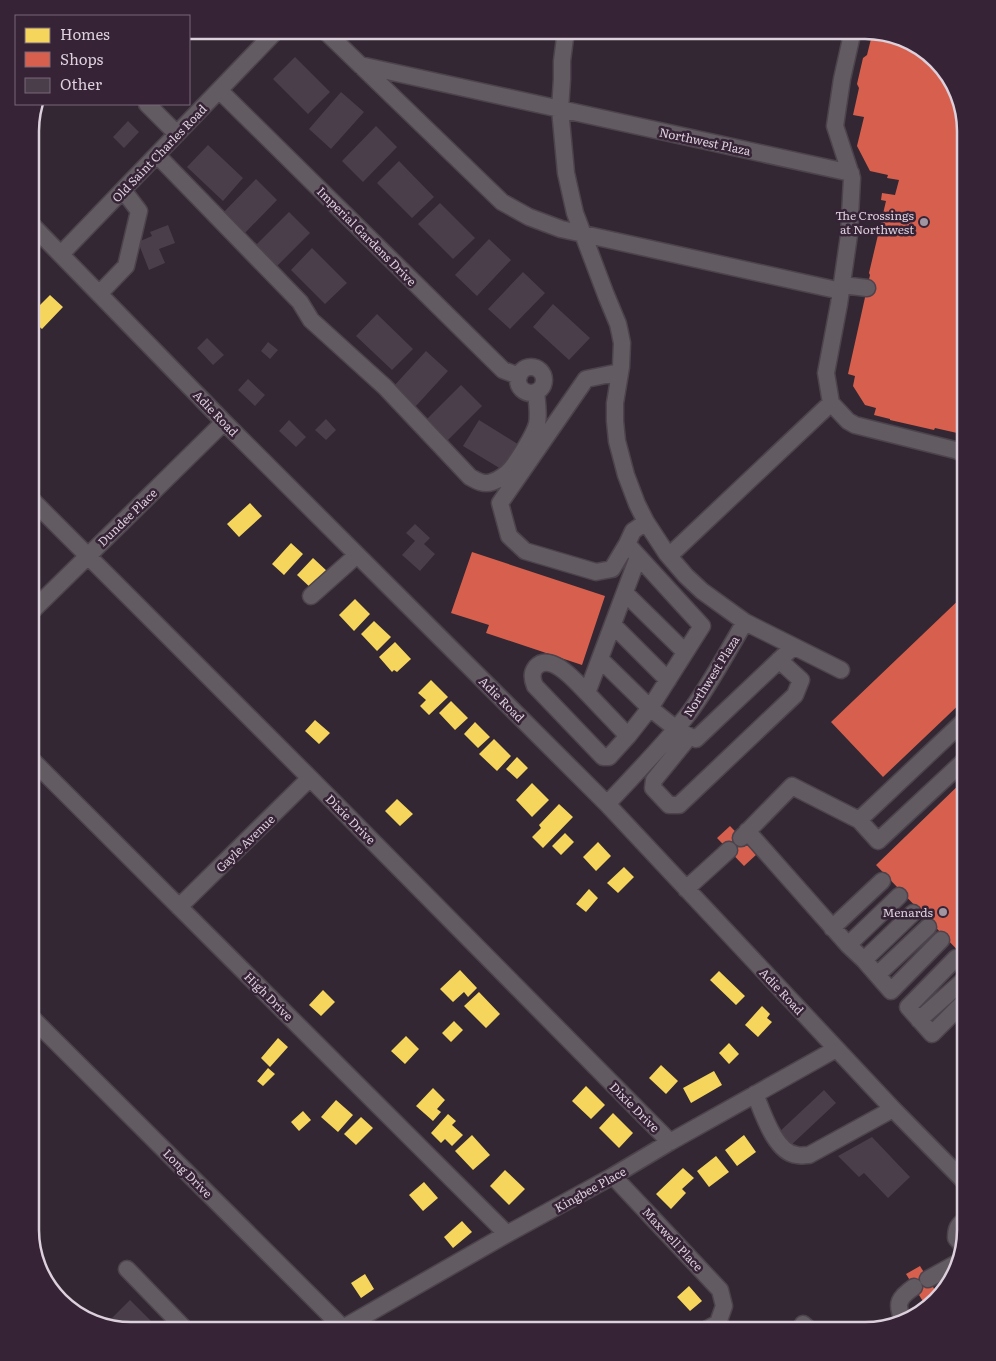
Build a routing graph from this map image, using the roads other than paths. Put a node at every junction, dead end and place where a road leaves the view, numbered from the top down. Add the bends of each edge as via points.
1 (268, 39) edge
2 (333, 39) edge
3 (565, 39) edge
4 (851, 39) edge
5 (360, 65) junction
6 (220, 90) junction
7 (148, 105) edge
8 (560, 109) junction
9 (177, 134) junction
10 (157, 155) junction
11 (851, 172) junction
12 (123, 190) junction
13 (39, 232) edge
14 (583, 234) junction
15 (60, 254) junction
16 (842, 288) junction
17 (868, 288) dead end
18 (100, 294) junction
19 (620, 372) junction
20 (831, 403) junction
21 (224, 422) junction
22 (957, 451) edge
23 (39, 507) edge
24 (646, 522) junction
25 (627, 544) junction
26 (358, 555) junction
27 (88, 556) junction
28 (669, 556) junction
29 (638, 557) junction
30 (625, 593) junction
31 (311, 596) dead end
32 (39, 604) edge
33 (745, 622) junction
34 (613, 624) junction
35 (793, 647) junction
36 (685, 652) junction
37 (600, 660) junction
38 (779, 660) junction
39 (841, 670) dead end
40 (668, 680) junction
41 (587, 693) junction
42 (650, 708) junction
43 (957, 727) edge
44 (683, 733) junction
45 (628, 736) junction
46 (957, 766) edge
47 (39, 767) edge
48 (310, 778) junction
49 (607, 804) junction
50 (859, 820) junction
51 (729, 850) dead end
52 (882, 881) dead end
53 (686, 889) junction
54 (898, 896) dead end
55 (179, 907) junction
56 (913, 914) dead end
57 (928, 927) dead end
58 (832, 928) junction
59 (941, 940) dead end
60 (848, 945) junction
61 (956, 958) dead end
62 (864, 960) junction
63 (877, 975) junction
64 (957, 984) edge
65 (891, 991) junction
66 (957, 1009) edge
67 (914, 1014) junction
68 (39, 1025) edge
69 (836, 1049) junction
70 (755, 1094) junction
71 (893, 1109) junction
72 (670, 1142) junction
73 (957, 1174) edge
74 (613, 1176) junction
75 (508, 1234) junction
76 (949, 1268) edge
77 (127, 1269) dead end
78 (901, 1315) edge
79 (178, 1322) edge
80 (337, 1322) edge
81 (359, 1322) edge
82 (718, 1322) edge

1 - 6 street, Old Saint Charles Road
2 - 5 street
3 - 8 street, Northwest Plaza
4 - 11 street via 835,126
5 - 8 street, Northwest Plaza
5 - 14 street via 502,202 529,218
6 - 9 street, Old Saint Charles Road
6 - 10 street, Imperial Gardens Drive via 503,370 519,376 528,368 540,371 544,382 536,392 536,425 511,469 492,482 483,483 470,477 385,387 311,320 300,302
7 - 9 street
8 - 11 street, Northwest Plaza
8 - 14 street, Northwest Plaza via 566,173
9 - 10 street, Old Saint Charles Road
10 - 12 street, Old Saint Charles Road
11 - 16 street via 850,220
12 - 15 street, Old Saint Charles Road
12 - 18 street via 138,211 126,266
13 - 15 street, Adie Road
14 - 16 street
14 - 19 street, Northwest Plaza via 618,324 622,343
15 - 18 street, Adie Road
16 - 17 street
16 - 20 street via 826,373
18 - 21 street, Adie Road
19 - 24 street, Northwest Plaza via 615,403 617,441 626,475
19 - 25 street via 586,380 500,503 509,536 525,551 596,572 612,569
20 - 22 street via 855,425
20 - 28 street
21 - 26 street, Adie Road
21 - 27 street, Dundee Place
23 - 27 street, Dixie Drive
24 - 25 street via 633,531
24 - 28 street, Northwest Plaza
25 - 29 street
26 - 31 street
26 - 49 street, Adie Road
27 - 32 street, Dundee Place
27 - 48 street, Dixie Drive
28 - 33 street, Northwest Plaza via 702,592
29 - 30 street
29 - 36 street via 702,626
30 - 34 street
30 - 36 street
33 - 35 street
33 - 44 street, Northwest Plaza via 700,697
34 - 37 street
34 - 40 street
35 - 38 street
35 - 39 street
36 - 40 street
37 - 41 street
37 - 42 street
38 - 44 street via 696,739
38 - 44 street via 801,680 795,695 680,805 669,805 654,788 654,780
40 - 42 street
41 - 45 street
41 - 45 street via 550,662 542,662 535,668 532,678 535,686 604,757 609,757
42 - 44 street
42 - 45 street
43 - 50 street
44 - 49 street, Northwest Plaza
46 - 50 street via 878,841
47 - 55 street, High Drive
48 - 55 street, Gayle Avenue
48 - 72 street, Dixie Drive
49 - 53 street, Adie Road
50 - 58 street via 792,786 744,834
51 - 53 street
52 - 58 street
53 - 69 street, Adie Road
54 - 60 street
55 - 75 street, High Drive
56 - 62 street
57 - 63 street
58 - 60 street
59 - 65 street
60 - 62 street
61 - 67 street
62 - 63 street
63 - 65 street
64 - 67 street
65 - 67 street
66 - 67 street via 932,1034
68 - 80 street, Long Drive
69 - 70 street, Kingbee Place
69 - 71 street, Adie Road
70 - 71 street via 775,1138 784,1150 796,1156 809,1155
70 - 72 street, Kingbee Place
71 - 73 street, Adie Road
72 - 74 street, Kingbee Place
74 - 75 street, Kingbee Place
74 - 82 street, Maxwell Place via 720,1290 724,1306
75 - 81 street, Kingbee Place
76 - 78 street via 902,1296
77 - 79 street

